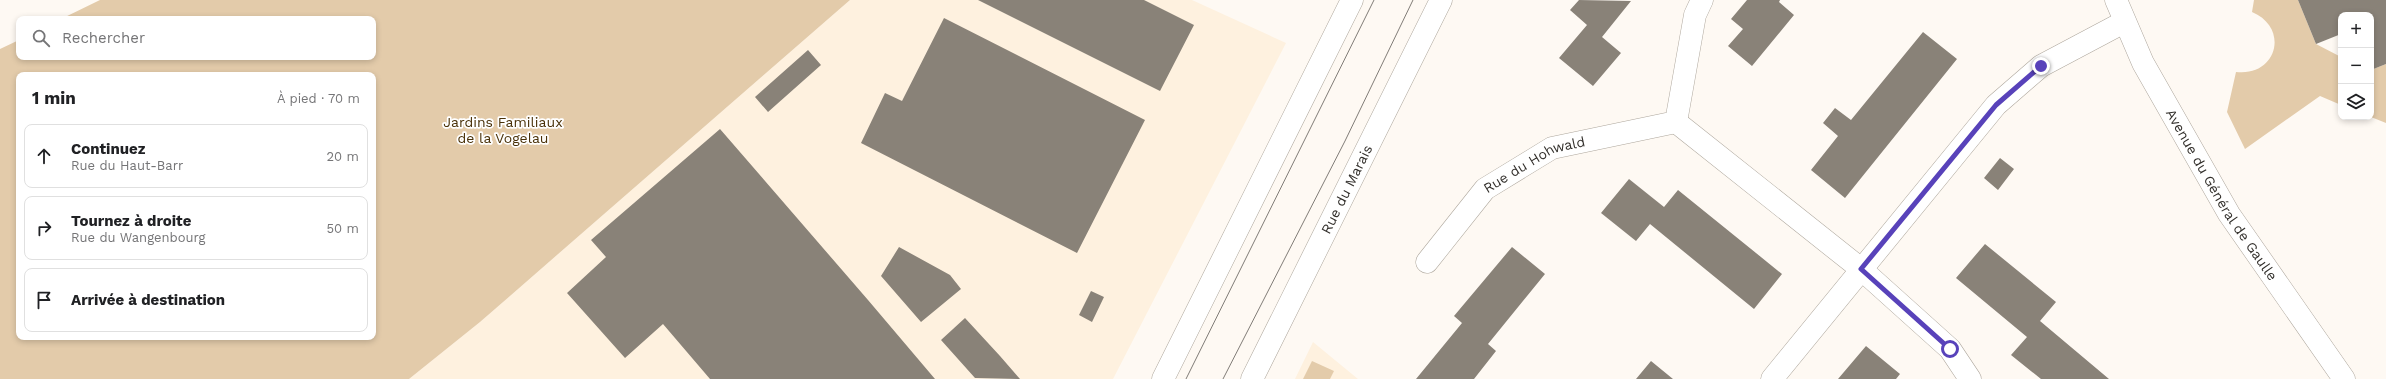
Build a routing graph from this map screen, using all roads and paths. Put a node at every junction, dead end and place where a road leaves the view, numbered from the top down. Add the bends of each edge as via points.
1 (1352, 0) edge
2 (1441, 0) edge
3 (1702, 0) edge
4 (2116, 0) edge
5 (2124, 22) junction
6 (1676, 122) junction
7 (1427, 262) dead end
8 (1861, 269) junction
9 (1164, 379) edge
10 (1252, 379) edge
11 (1772, 379) edge
12 (1970, 379) edge
13 (2344, 379) edge

1 - 9 street
2 - 10 street, Rue du Marais
3 - 6 street via 1695,15
4 - 5 street, Avenue du Général de Gaulle
5 - 8 street via 2041,66 1996,105
5 - 13 street, Avenue du Général de Gaulle via 2143,63 2229,214
6 - 7 street, Rue du Hohwald via 1552,148 1485,189
6 - 8 street
8 - 11 street
8 - 12 street via 1950,349

